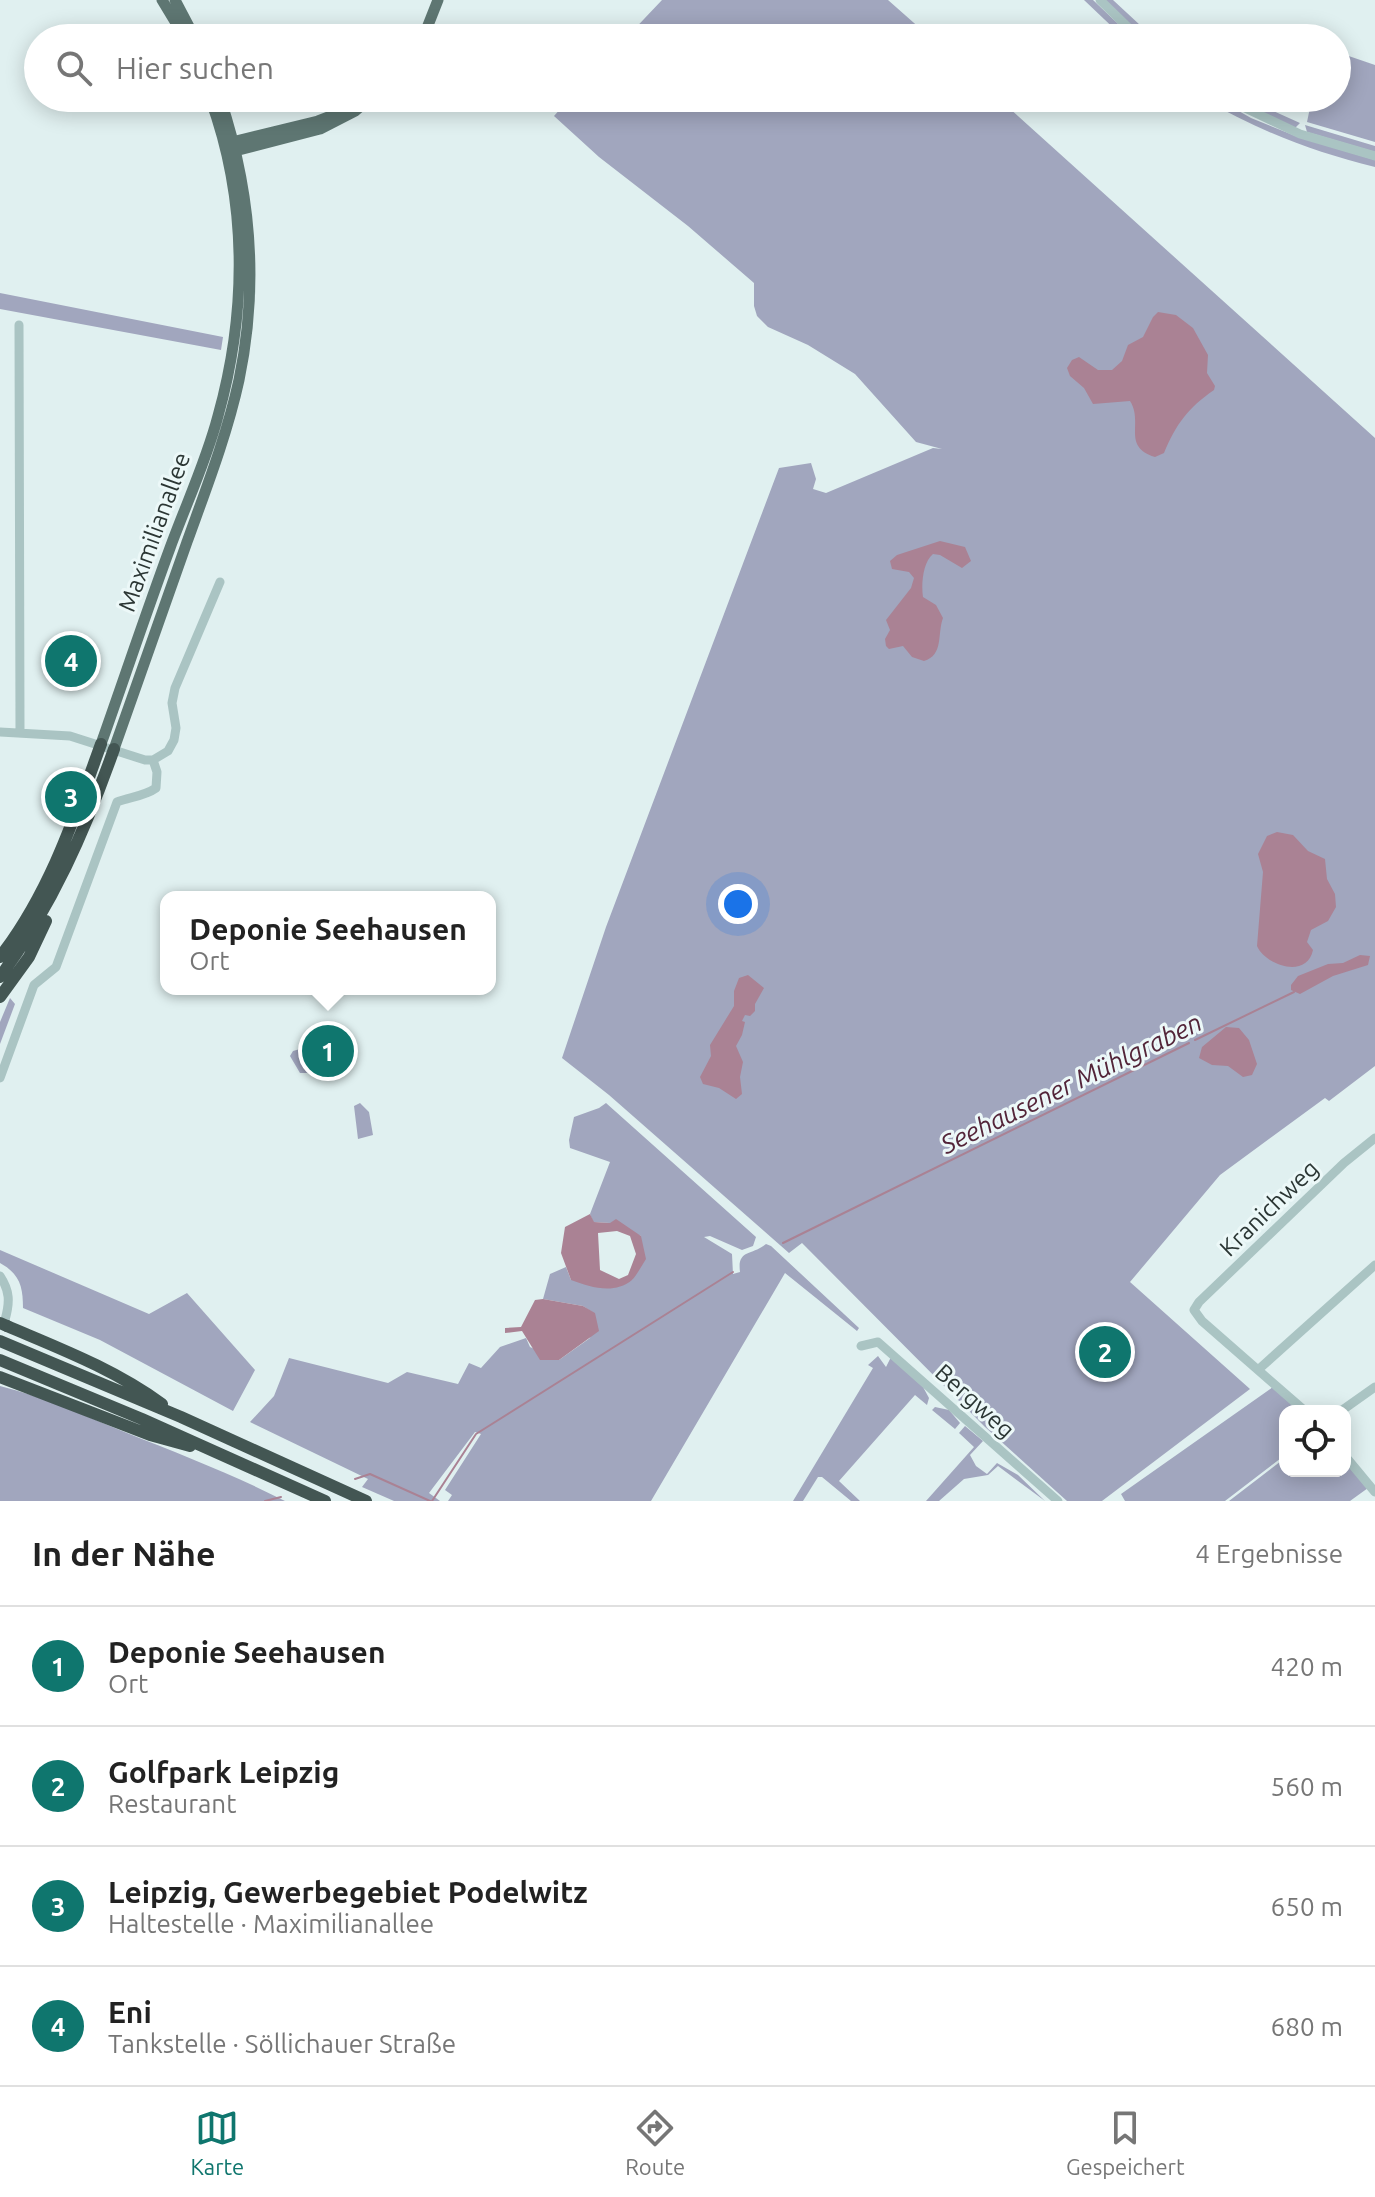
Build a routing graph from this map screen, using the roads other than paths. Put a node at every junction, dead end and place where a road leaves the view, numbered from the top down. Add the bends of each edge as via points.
1 (162, 0) edge
2 (175, 0) edge
3 (438, 0) edge
4 (1100, 0) edge
5 (177, 24) edge
6 (188, 24) edge
7 (429, 24) edge
8 (1125, 24) edge
9 (216, 112) edge
10 (223, 112) edge
11 (339, 112) edge
12 (1254, 112) edge
13 (231, 147) junction
14 (1375, 156) edge
15 (19, 325) dead end
16 (220, 582) dead end
17 (0, 732) edge
18 (20, 732) junction
19 (101, 744) junction
20 (114, 749) junction
21 (153, 760) junction
22 (49, 904) junction
23 (0, 957) edge
24 (0, 977) edge
25 (0, 997) edge
26 (0, 1078) edge
27 (1375, 1138) edge
28 (1375, 1265) edge
29 (0, 1276) edge
30 (4, 1323) edge
31 (1, 1341) edge
32 (861, 1346) dead end
33 (0, 1360) edge
34 (1259, 1369) junction
35 (0, 1377) edge
36 (1375, 1387) edge
37 (1298, 1405) edge
38 (1350, 1405) edge
39 (181, 1417) junction
40 (224, 1455) junction
41 (1351, 1463) edge
42 (1375, 1492) edge
43 (325, 1501) edge
44 (366, 1501) edge
45 (1058, 1501) edge

1 - 5 main road
2 - 6 main road
3 - 7 main road
4 - 8 street
9 - 13 main road
10 - 13 main road, Maximilianallee
11 - 13 main road
12 - 14 street via 1300,134
13 - 19 main road, Maximilianallee via 240,260 228,377 211,441
13 - 20 main road, Maximilianallee via 247,209 251,258 243,381
15 - 18 street
16 - 21 street via 173,695 174,740
17 - 18 street
18 - 19 street
19 - 20 street
19 - 23 highway, Maximilianallee via 53,870
20 - 21 street
20 - 22 highway, Maximilianallee via 82,836
21 - 26 street via 156,788 117,802 56,967 34,985
22 - 24 highway, Maximilianallee
22 - 25 highway via 29,957
27 - 34 street, Kranichweg via 1194,1310
28 - 34 street
29 - 30 street via 10,1302
30 - 39 highway via 132,1382
31 - 39 highway
32 - 45 street, Bergweg via 878,1342
33 - 40 highway
34 - 37 street
35 - 40 highway via 150,1435
36 - 38 street
39 - 44 highway
40 - 43 highway
41 - 42 street

